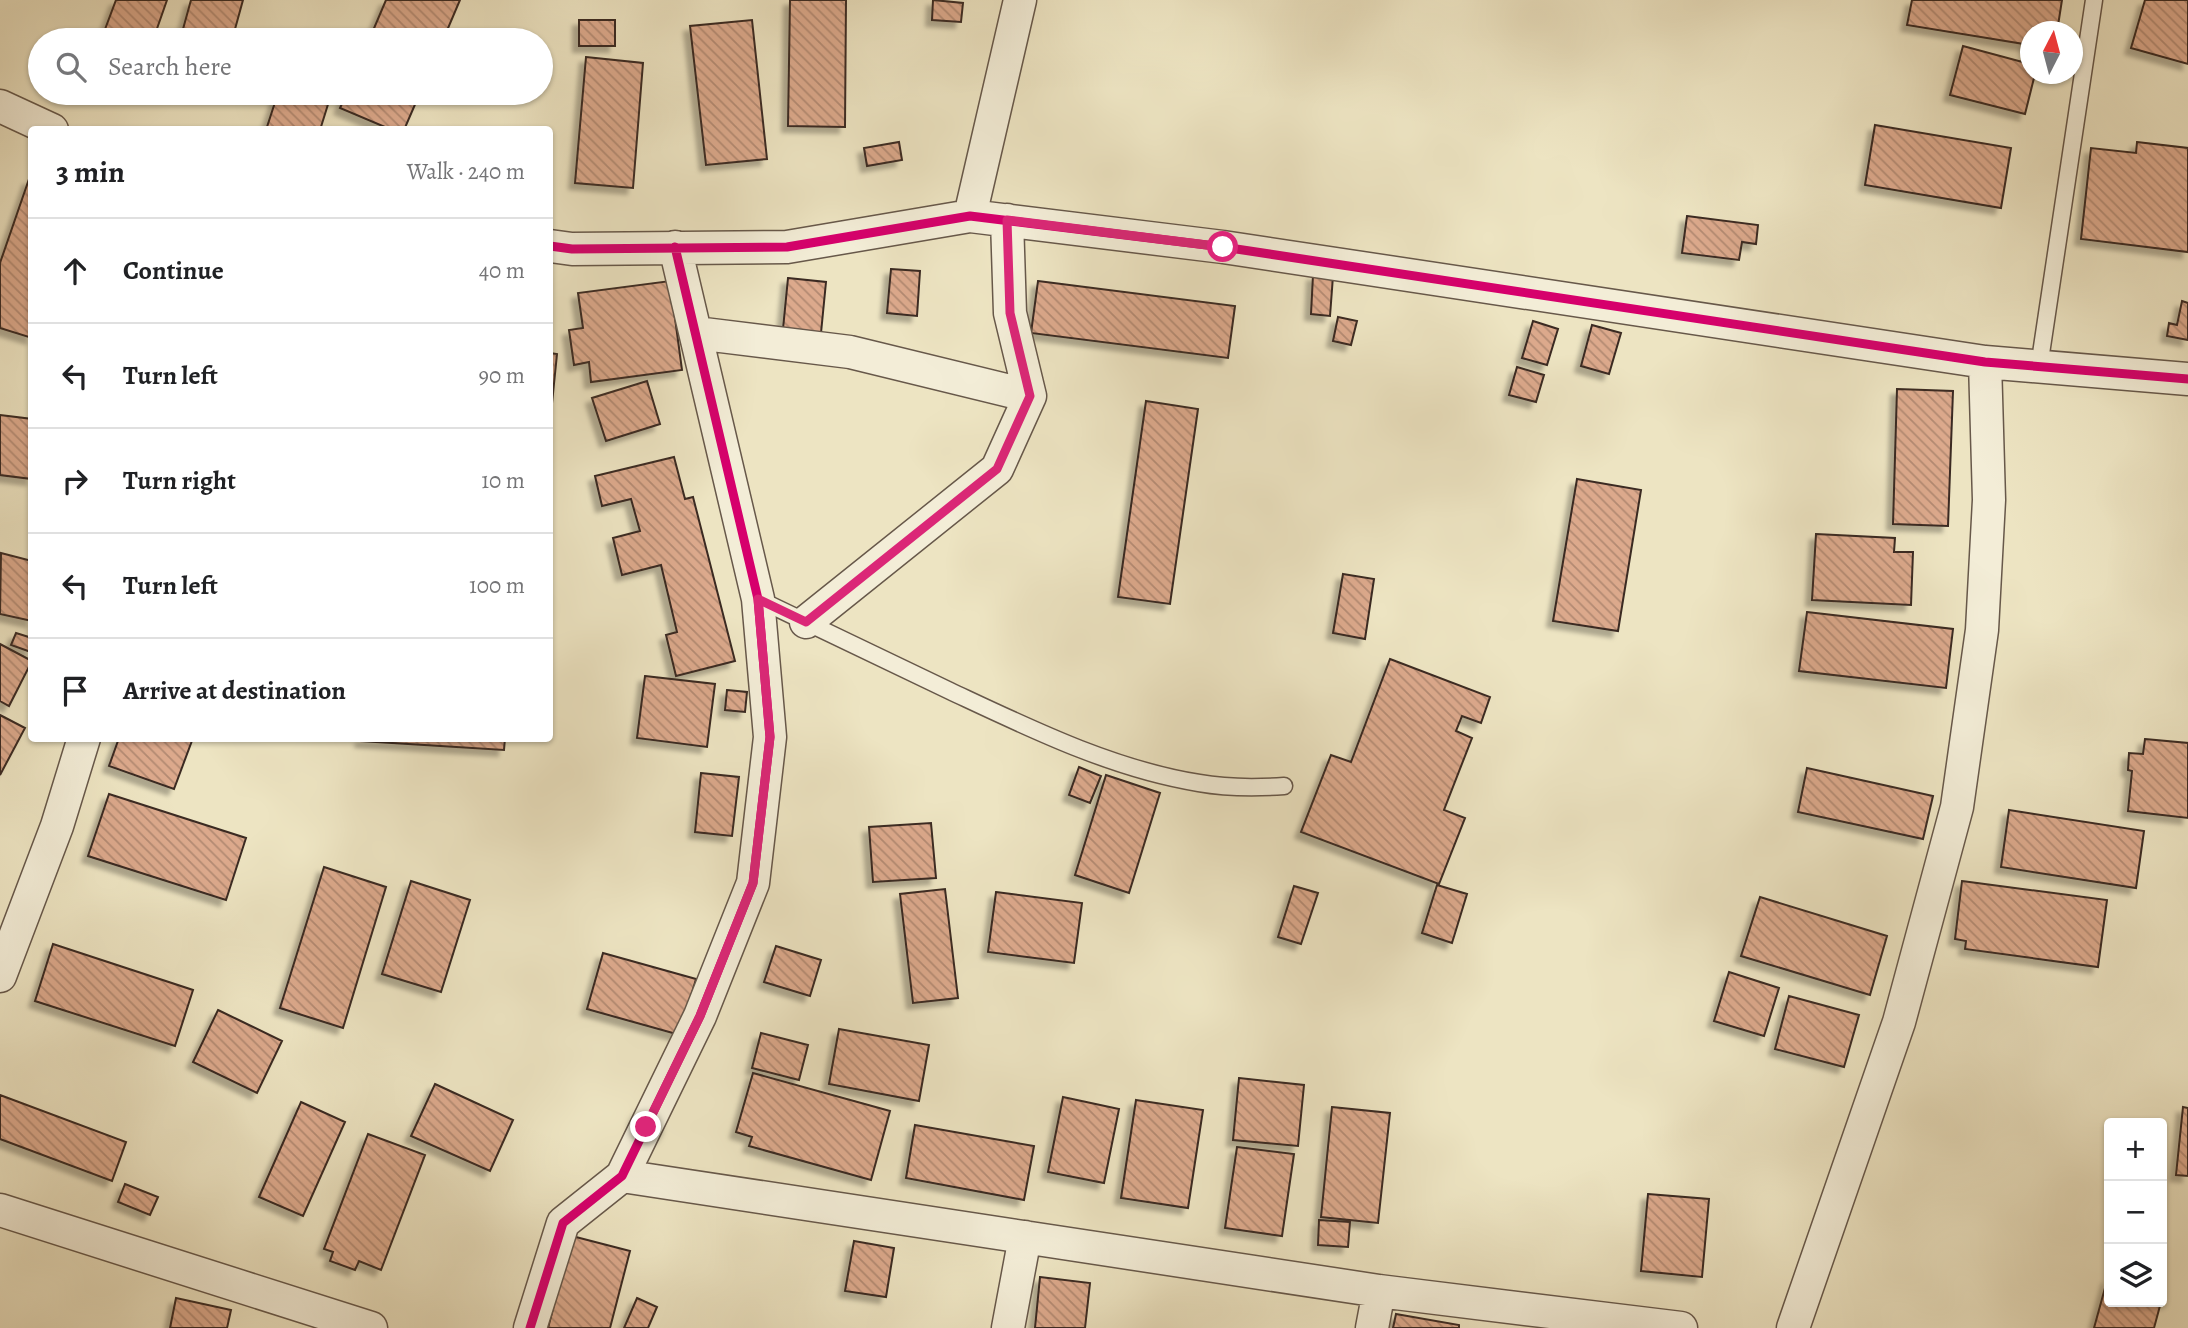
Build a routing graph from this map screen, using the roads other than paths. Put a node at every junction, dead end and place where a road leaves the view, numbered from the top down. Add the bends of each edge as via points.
1 (1020, 0) edge
2 (2094, 0) edge
3 (0, 106) edge
4 (43, 126) edge
5 (970, 216) junction
6 (1007, 220) junction
7 (553, 246) edge
8 (675, 247) junction
9 (696, 332) junction
10 (1985, 362) junction
11 (2039, 367) junction
12 (2188, 379) edge
13 (1030, 396) junction
14 (758, 599) junction
15 (806, 622) junction
16 (82, 742) edge
17 (1284, 786) dead end
18 (0, 976) edge
19 (622, 1176) junction
20 (0, 1210) edge
21 (1025, 1237) junction
22 (1379, 1290) junction
23 (371, 1328) edge
24 (530, 1328) edge
25 (1008, 1328) edge
26 (1372, 1328) edge
27 (1681, 1328) edge
28 (1793, 1328) edge

1 - 5 street
2 - 11 lane
3 - 4 street
5 - 6 street
5 - 8 street via 787,247
6 - 10 street via 1223,247
6 - 13 street via 1010,313
7 - 8 street
8 - 9 street
9 - 13 street via 850,352
9 - 14 street
10 - 11 street
10 - 28 street via 1989,499 1982,630 1957,807 1899,1022
11 - 12 street
13 - 15 street via 997,469
14 - 15 lane
14 - 19 street via 770,737 753,883 700,1016
15 - 17 lane via 1027,727 1105,757 1199,783
16 - 18 street via 57,826
19 - 21 street
19 - 24 street via 563,1223
20 - 23 street
21 - 22 street
21 - 25 street
22 - 26 street
22 - 27 street

